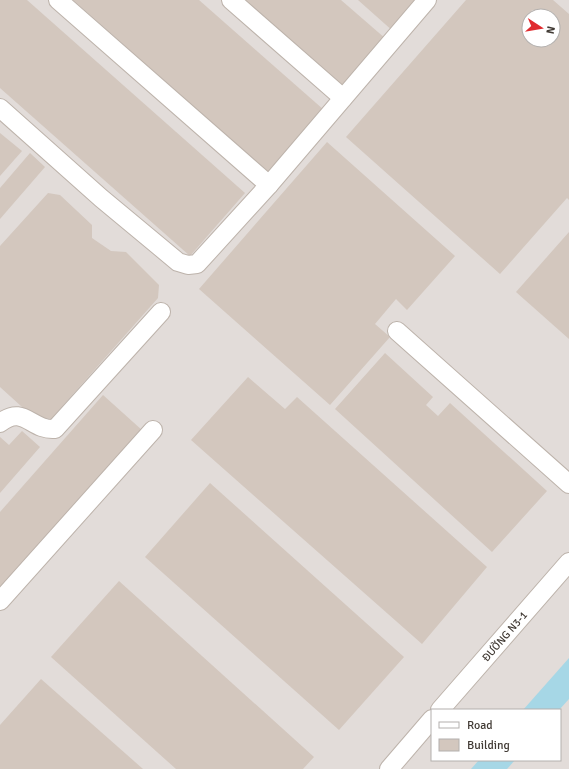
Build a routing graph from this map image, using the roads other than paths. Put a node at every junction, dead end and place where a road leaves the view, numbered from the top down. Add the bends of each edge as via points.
1 (58, 0) edge
2 (231, 0) edge
3 (427, 0) edge
4 (343, 98) junction
5 (0, 108) edge
6 (269, 185) junction
7 (161, 312) dead end
8 (397, 331) dead end
9 (0, 423) edge
10 (153, 430) dead end
11 (569, 484) edge
12 (569, 562) edge
13 (0, 601) edge
14 (441, 709) edge
15 (431, 721) edge
16 (389, 769) edge

1 - 6 street
2 - 4 street
3 - 4 street
4 - 6 street
5 - 6 street via 113,208 178,262 188,265 197,264
7 - 9 street via 55,430 45,430 22,416 12,416
8 - 11 street
10 - 13 street
12 - 14 street, ĐƯỜNG N3-1
15 - 16 street

